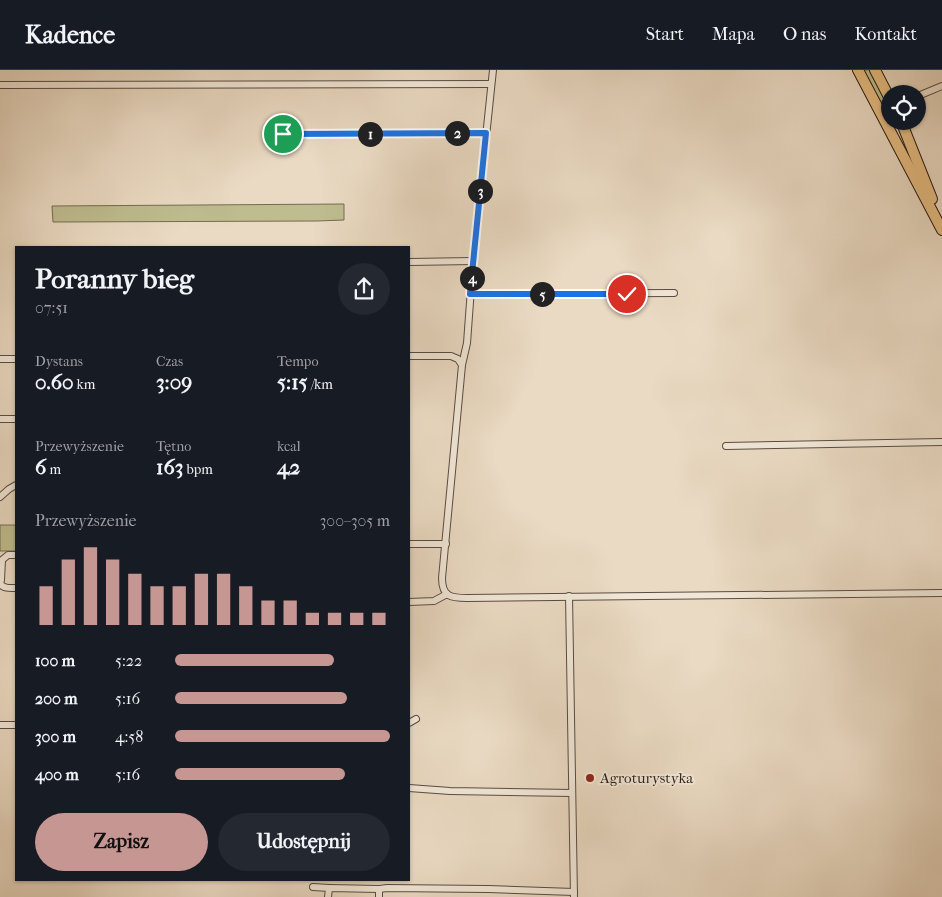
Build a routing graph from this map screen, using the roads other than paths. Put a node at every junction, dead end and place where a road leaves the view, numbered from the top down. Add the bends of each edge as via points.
1 (493, 70) edge
2 (858, 70) edge
3 (875, 70) edge
4 (491, 84) junction
5 (0, 85) edge
6 (883, 85) edge
7 (942, 86) edge
8 (926, 93) edge
9 (881, 107) edge
10 (893, 130) edge
11 (905, 130) edge
12 (486, 133) junction
13 (283, 134) dead end
14 (942, 228) edge
15 (473, 261) junction
16 (410, 262) edge
17 (674, 293) dead end
18 (470, 294) junction
19 (410, 356) edge
20 (0, 358) edge
21 (15, 358) edge
22 (462, 365) junction
23 (0, 419) edge
24 (15, 419) edge
25 (942, 442) edge
26 (726, 446) dead end
27 (15, 486) edge
28 (0, 497) edge
29 (410, 544) edge
30 (446, 544) junction
31 (15, 555) edge
32 (0, 584) edge
33 (15, 588) edge
34 (942, 593) edge
35 (447, 594) junction
36 (570, 596) junction
37 (410, 602) edge
38 (416, 720) dead end
39 (410, 723) edge
40 (0, 725) edge
41 (15, 725) edge
42 (410, 788) edge
43 (572, 793) junction
44 (313, 887) dead end
45 (329, 888) junction
46 (454, 888) junction
47 (379, 889) junction
48 (574, 895) edge
49 (328, 897) edge
50 (379, 897) edge
51 (454, 897) edge

1 - 4 street
2 - 9 main road
3 - 6 main road
4 - 5 street
4 - 12 street
7 - 8 street
10 - 14 main road
11 - 14 main road
12 - 13 street
12 - 15 street
15 - 16 street
15 - 18 street
17 - 18 street
18 - 22 street via 467,343
19 - 22 street via 451,356
20 - 21 street
22 - 30 street
23 - 24 street
25 - 26 street
27 - 28 street
29 - 30 street
30 - 35 street via 442,583
31 - 32 street via 8,555 2,560
32 - 33 street
34 - 36 street
35 - 36 street via 456,598
35 - 37 street via 434,601
36 - 43 street
38 - 39 street
40 - 41 street
42 - 43 street
43 - 48 street
44 - 45 street
45 - 47 street
45 - 49 street
46 - 47 street
46 - 48 street
46 - 51 street
47 - 50 street

